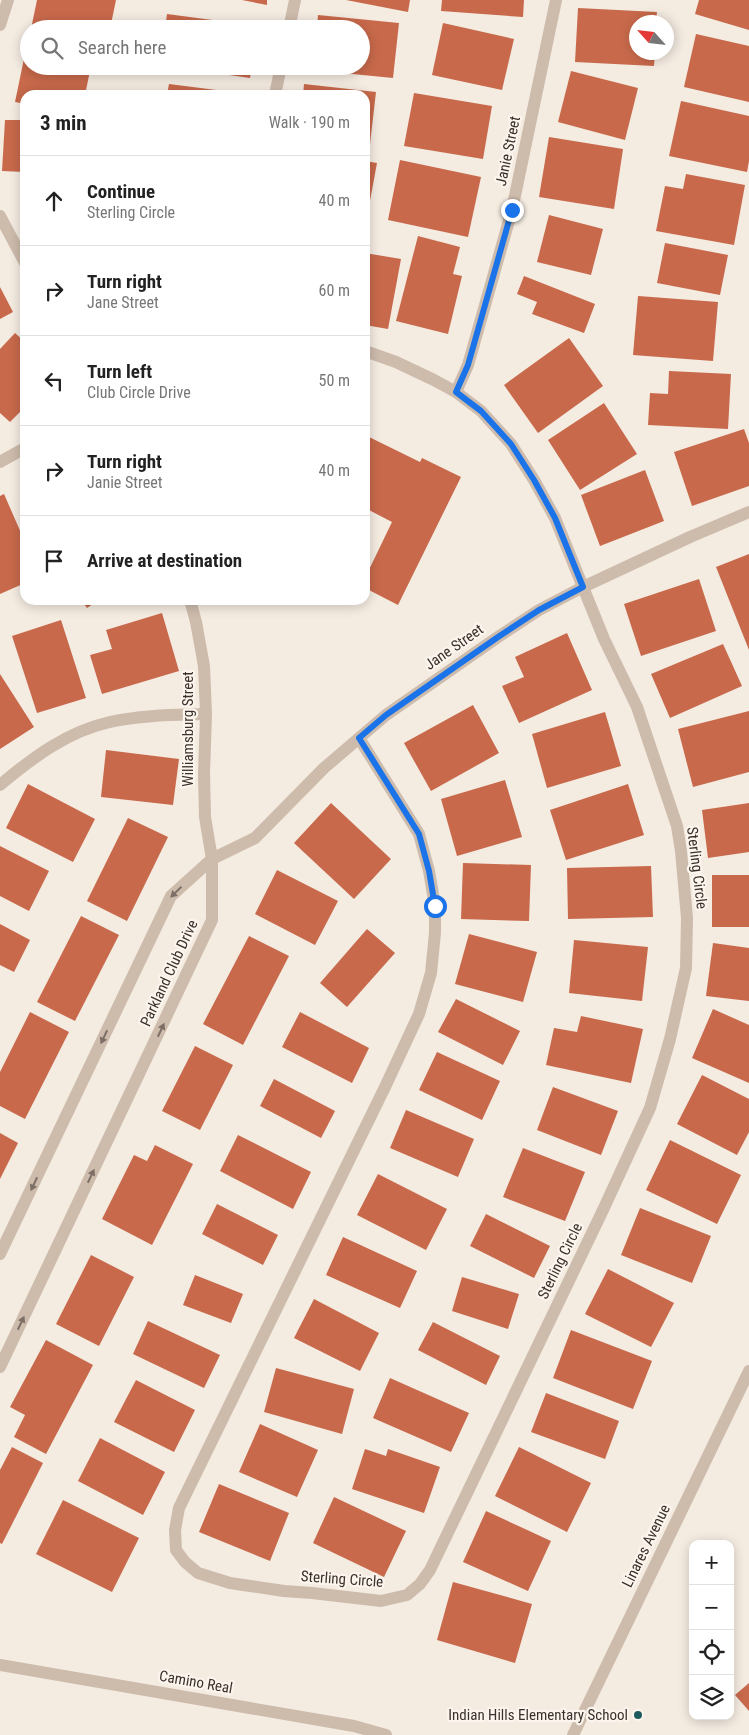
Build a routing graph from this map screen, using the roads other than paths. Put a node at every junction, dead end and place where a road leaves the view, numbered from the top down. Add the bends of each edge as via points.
1 (8, 0) edge
2 (296, 0) edge
3 (556, 0) edge
4 (291, 20) edge
5 (0, 25) edge
6 (279, 75) edge
7 (276, 90) edge
8 (0, 216) edge
9 (20, 254) edge
10 (370, 353) edge
11 (456, 392) junction
12 (20, 451) edge
13 (0, 462) edge
14 (749, 512) edge
15 (583, 587) junction
16 (191, 605) edge
17 (206, 714) junction
18 (359, 738) junction
19 (0, 785) edge
20 (212, 859) junction
21 (0, 1254) edge
22 (0, 1367) edge
23 (749, 1371) edge
24 (0, 1665) edge
25 (386, 1735) edge
26 (572, 1735) edge

1 - 5 street
2 - 4 street
3 - 11 street, Janie Street via 512,210 468,365
6 - 7 street
8 - 9 street
10 - 11 street, Sterling Circle
11 - 15 street, Sterling Circle via 481,411 511,444 555,518
12 - 13 street
14 - 15 street, Jane Street
15 - 18 street, Jane Street via 498,637 386,715
15 - 18 street, Sterling Circle via 637,707 677,826 687,918 686,968 650,1108 430,1570 406,1595 381,1601 230,1583 198,1573 176,1550 175,1530 179,1508 419,1014 431,973 435,906 419,834
16 - 17 street, Williamsburg Street via 204,666
17 - 19 street via 108,722 70,736
17 - 20 street, Williamsburg Street via 205,817
18 - 20 street, Jane Street via 324,768 255,838
20 -> 21 street, Parkland Club Drive via 170,896
22 -> 20 street, Parkland Club Drive via 212,920
23 - 26 street, Linares Avenue
24 - 25 street, Camino Real via 354,1726

